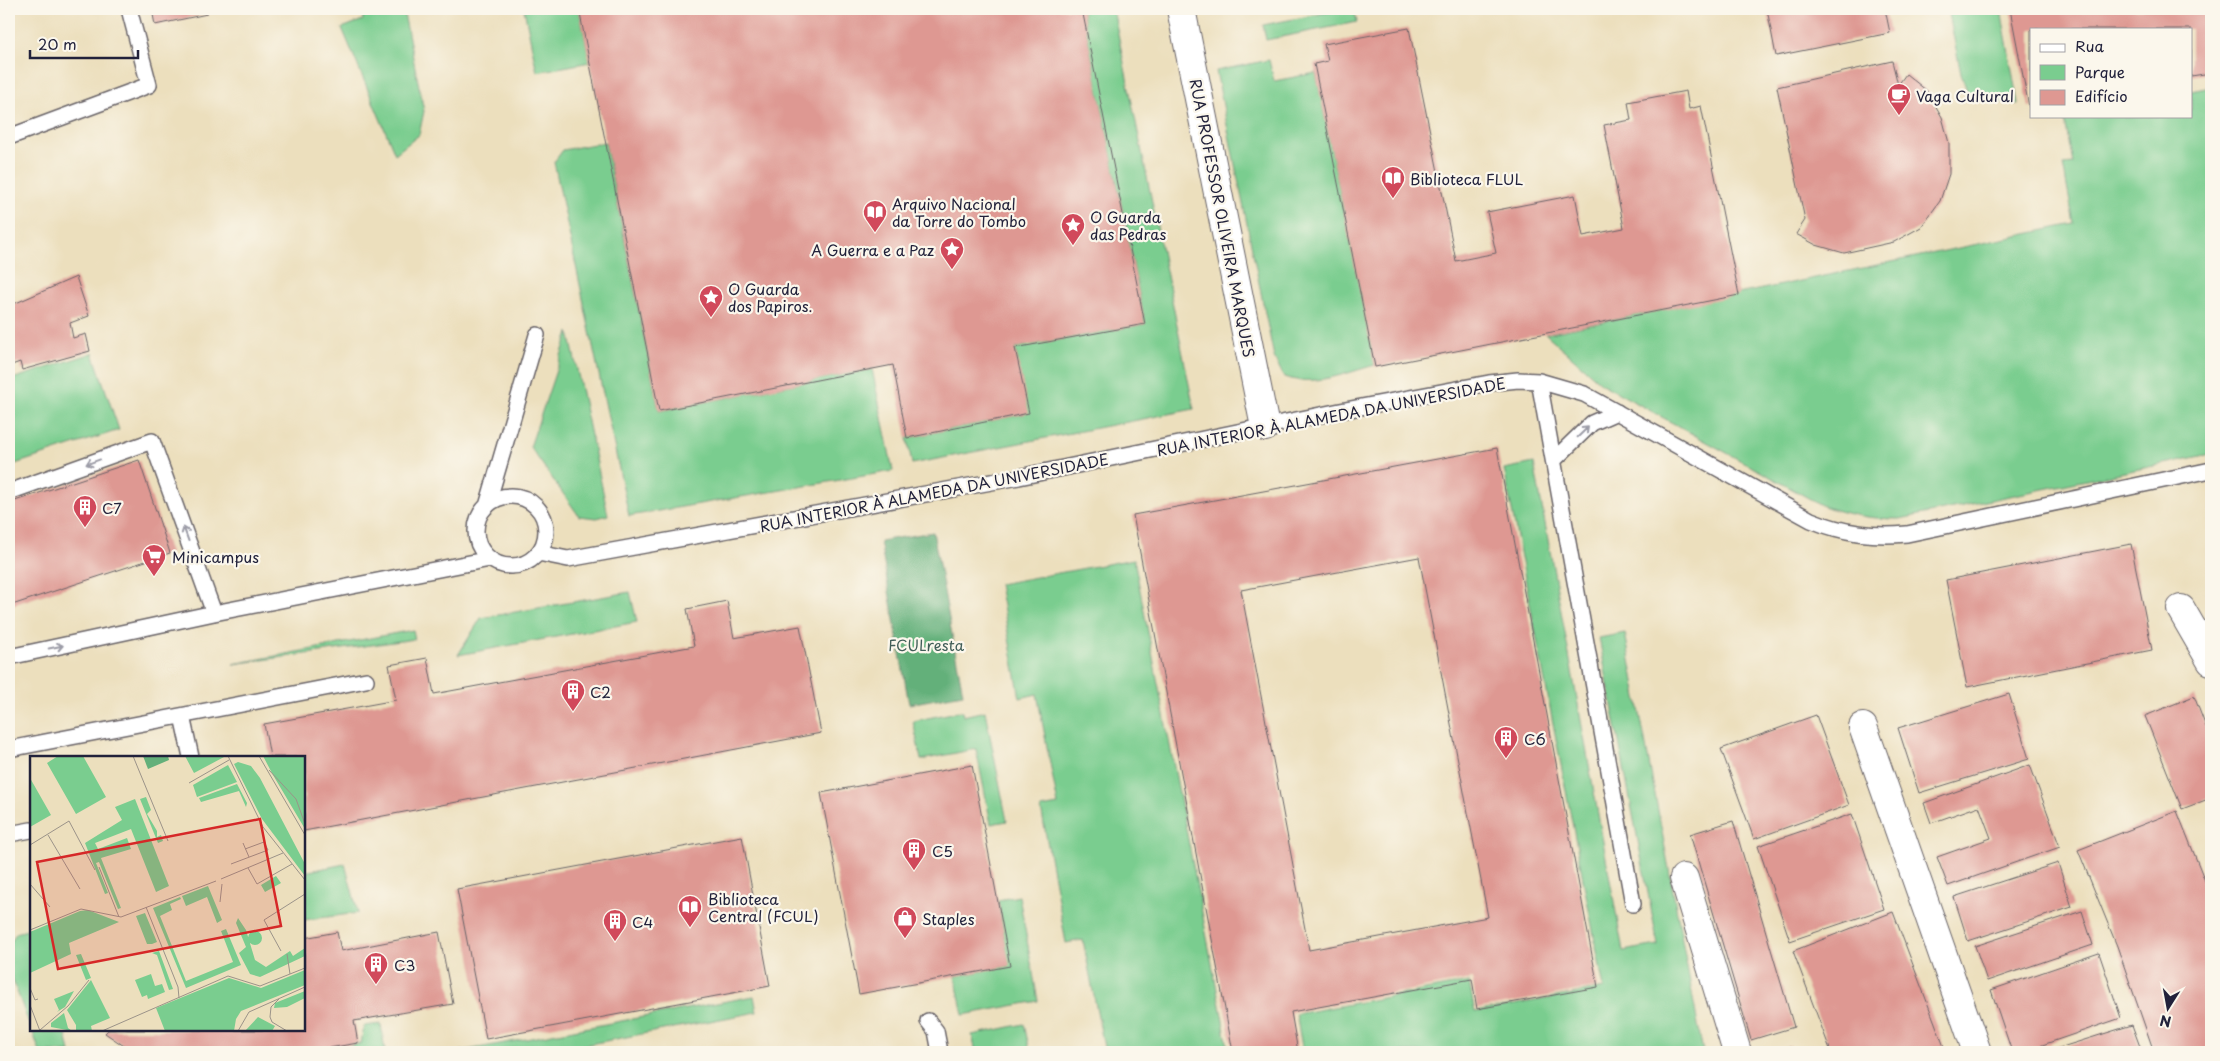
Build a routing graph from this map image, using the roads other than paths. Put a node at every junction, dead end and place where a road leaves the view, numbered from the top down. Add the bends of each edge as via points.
1 (129, 9) edge
2 (1181, 9) edge
3 (9, 137) edge
4 (537, 335) dead end
5 (1539, 382) junction
6 (1617, 412) junction
7 (1265, 427) junction
8 (1554, 460) junction
9 (2211, 470) edge
10 (9, 492) edge
11 (487, 506) junction
12 (538, 553) junction
13 (490, 558) junction
14 (2181, 609) dead end
15 (214, 613) junction
16 (9, 657) edge
17 (2211, 662) edge
18 (366, 680) dead end
19 (182, 716) junction
20 (1863, 727) dead end
21 (9, 749) edge
22 (190, 756) edge
23 (30, 830) edge
24 (9, 834) edge
25 (1684, 878) dead end
26 (1633, 904) dead end
27 (928, 1021) dead end
28 (940, 1052) edge
29 (1737, 1052) edge
30 (1977, 1052) edge

1 - 3 lane via 149,84
2 - 7 street, RUA PROFESSOR OLIVEIRA MARQUES
4 - 11 lane
5 - 6 lane, RUA INTERIOR À ALAMEDA DA UNIVERSIDADE via 1584,394
5 - 7 lane, RUA INTERIOR À ALAMEDA DA UNIVERSIDADE via 1489,383
5 - 8 lane
8 -> 6 lane via 1592,423
6 - 9 lane, RUA INTERIOR À ALAMEDA DA UNIVERSIDADE via 1811,520 1858,535 1907,534
7 - 12 lane, RUA INTERIOR À ALAMEDA DA UNIVERSIDADE via 1018,477 568,559
8 - 26 lane
15 -> 10 lane via 152,441
11 - 12 lane via 508,496 531,502 545,520 547,532
11 - 13 lane via 476,527 482,550
12 - 13 lane via 530,560 510,566
13 - 15 lane
14 - 17 street
16 -> 15 lane
18 - 19 lane
19 - 21 lane
19 - 22 lane
20 - 30 street
23 - 24 lane
25 - 29 street
27 - 28 lane via 936,1031

